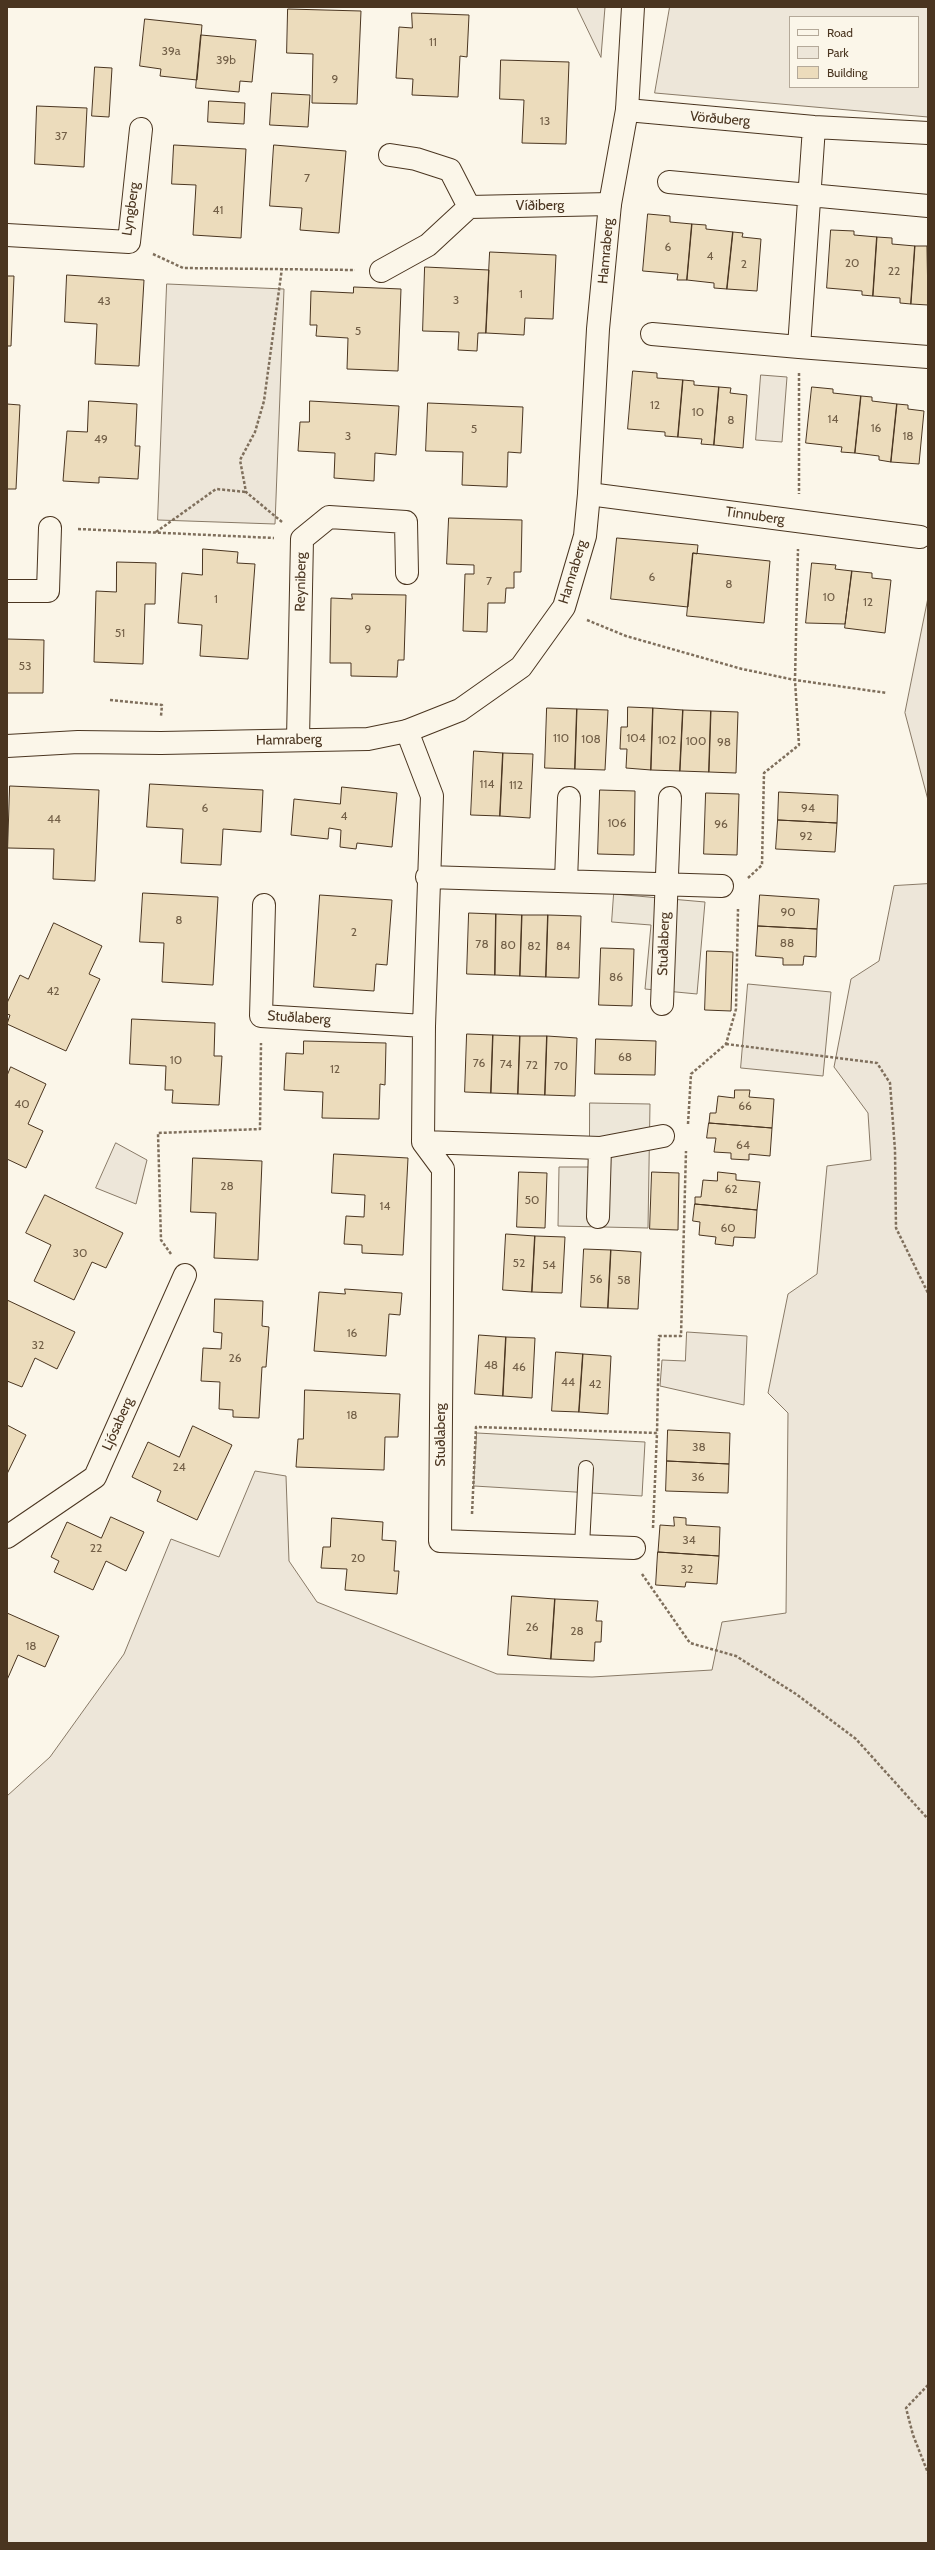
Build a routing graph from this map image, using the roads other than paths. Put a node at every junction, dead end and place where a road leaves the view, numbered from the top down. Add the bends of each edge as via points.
1 (633, 7) edge
2 (626, 110) junction
3 (814, 127) junction
4 (140, 129) dead end
5 (928, 133) edge
6 (390, 155) dead end
7 (669, 182) dead end
8 (808, 194) junction
9 (610, 204) junction
10 (928, 206) edge
11 (469, 207) junction
12 (7, 235) edge
13 (381, 271) road end
14 (652, 334) dead end
15 (798, 347) junction
16 (928, 357) edge
17 (590, 494) junction
18 (50, 528) road end
19 (920, 537) dead end
20 (407, 573) dead end
21 (7, 591) edge
22 (408, 731) junction
23 (298, 739) junction
24 (7, 746) edge
25 (569, 798) dead end
26 (670, 798) dead end
27 (428, 877) junction
28 (566, 881) junction
29 (733, 884) road end
30 (666, 885) junction
31 (264, 904) dead end
32 (662, 1004) dead end
33 (424, 1026) junction
34 (663, 1136) dead end
35 (423, 1142) junction
36 (600, 1148) junction
37 (598, 1217) dead end
38 (185, 1275) road end
39 (586, 1468) dead end
40 (7, 1537) edge
41 (582, 1546) junction
42 (634, 1548) road end

1 - 2 street, Hamraberg
2 - 3 street, Vörðuberg
2 - 9 street, Hamraberg
3 - 5 street, Vörðuberg
3 - 8 street
4 - 12 street, Lyngberg via 130,242
6 - 11 street via 416,159 450,170
7 - 8 street
8 - 10 street
8 - 15 street
9 - 11 street, Víðiberg
9 - 17 street, Hamraberg via 598,329
11 - 13 street via 428,245
14 - 15 street
15 - 16 street
17 - 19 street, Tinnuberg
17 - 22 street, Hamraberg via 585,536 564,607 521,667 460,710
18 - 21 street via 48,591
20 - 23 street, Reyniberg via 406,522 329,517 302,539
22 - 23 street, Hamraberg via 368,739
22 - 27 street via 432,796
23 - 24 street, Hamraberg via 161,743 78,742
25 - 28 street
26 - 30 street, Stuðlaberg
27 - 28 street
27 - 33 street
28 - 30 street
29 - 30 street
30 - 32 street, Stuðlaberg
31 - 33 street, Stuðlaberg via 261,1016
33 - 35 street
34 - 36 street
35 - 36 street
35 - 41 street, Stuðlaberg via 443,1169 440,1541
36 - 37 street
38 - 40 street, Ljósaberg via 94,1477
39 - 41 lane
41 - 42 street, Stuðlaberg

